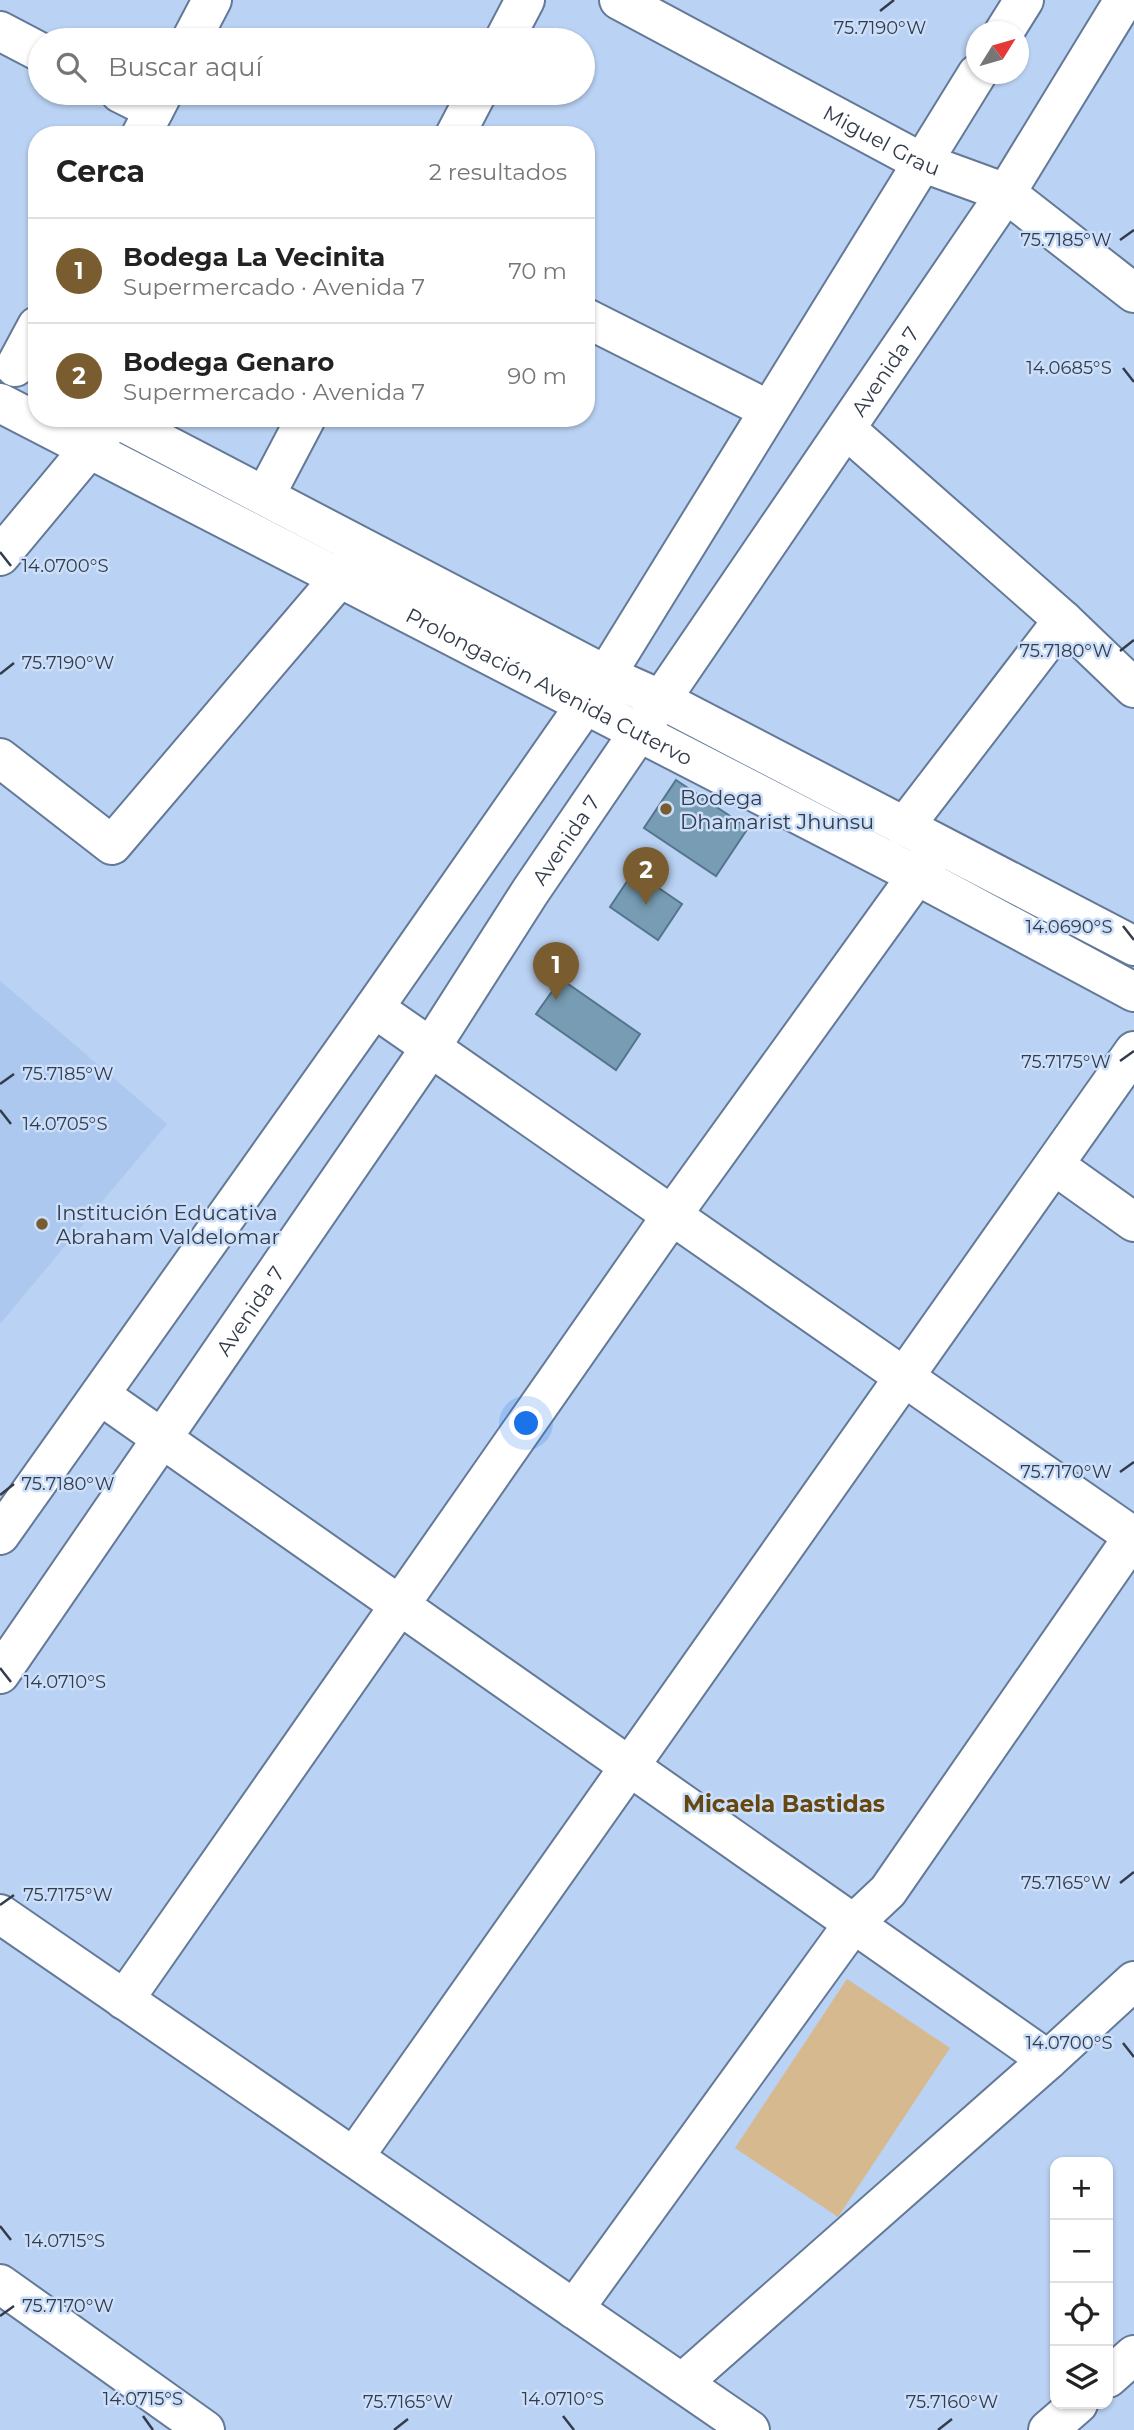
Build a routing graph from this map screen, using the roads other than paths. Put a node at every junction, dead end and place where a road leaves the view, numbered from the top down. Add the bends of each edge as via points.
1 (212, 0) edge
2 (525, 0) edge
3 (619, 0) edge
4 (1024, 0) edge
5 (1124, 0) edge
6 (1011, 21) edge
7 (197, 28) edge
8 (510, 28) edge
9 (0, 32) edge
10 (28, 46) edge
11 (972, 84) edge
12 (471, 105) edge
13 (460, 126) edge
14 (921, 162) junction
15 (1006, 193) junction
16 (1134, 293) edge
17 (595, 323) edge
18 (28, 345) edge
19 (17, 368) edge
20 (0, 403) edge
21 (769, 410) junction
22 (28, 417) edge
23 (46, 427) edge
24 (107, 427) edge
25 (132, 427) edge
26 (301, 427) edge
27 (846, 429) junction
28 (89, 449) junction
29 (265, 496) junction
30 (365, 548) junction
31 (0, 556) edge
32 (340, 578) junction
33 (1063, 620) junction
34 (606, 675) junction
35 (1134, 688) edge
36 (660, 699) junction
37 (584, 706) junction
38 (638, 732) junction
39 (0, 758) edge
40 (904, 827) junction
41 (939, 845) junction
42 (916, 875) junction
43 (1134, 946) edge
44 (1134, 992) edge
45 (374, 1008) junction
46 (430, 1047) junction
47 (1134, 1051) edge
48 (1054, 1165) junction
49 (672, 1215) junction
50 (1134, 1222) edge
51 (904, 1377) junction
52 (100, 1395) junction
53 (161, 1438) junction
54 (0, 1535) edge
55 (1134, 1537) edge
56 (399, 1606) junction
57 (0, 1674) edge
58 (629, 1768) junction
59 (0, 1914) edge
60 (853, 1924) junction
61 (1134, 1981) edge
62 (124, 2000) junction
63 (1048, 2060) junction
64 (354, 2157) junction
65 (0, 2284) edge
66 (574, 2309) junction
67 (1134, 2355) edge
68 (1113, 2374) edge
69 (682, 2383) junction
70 (1072, 2409) edge
71 (205, 2430) edge
72 (750, 2430) edge
73 (1048, 2430) edge

1 - 7 street
2 - 8 street
3 - 14 street, Miguel Grau
4 - 6 street
5 - 15 street, Avenida 7
9 - 10 street
11 - 14 street
12 - 13 street
14 - 15 street, Miguel Grau
14 - 21 street
15 - 16 street, Miguel Grau
15 - 27 street, Avenida 7
17 - 21 street
18 - 19 street
20 - 22 street, Prolongación Avenida Cutervo
21 - 34 street
23 - 28 street, Prolongación Avenida Cutervo
24 - 28 street
25 - 29 street, Prolongación Avenida Cutervo
26 - 29 street
27 - 33 street
27 - 36 street, Avenida 7
28 - 31 street
28 - 32 street, Prolongación Avenida Cutervo
29 - 30 street, Prolongación Avenida Cutervo
30 - 32 street
30 - 34 street, Prolongación Avenida Cutervo
32 - 37 street, Prolongación Avenida Cutervo
32 - 39 street via 113,845
33 - 35 street
33 - 40 street
34 - 36 street, Prolongación Avenida Cutervo
34 - 37 street
36 - 38 street, Avenida 7
36 - 40 street, Prolongación Avenida Cutervo
37 - 38 street, Prolongación Avenida Cutervo
37 - 45 street
38 - 42 street, Prolongación Avenida Cutervo
38 - 46 street, Avenida 7
40 - 41 street, Prolongación Avenida Cutervo
41 - 42 street
41 - 43 street, Prolongación Avenida Cutervo
42 - 44 street, Prolongación Avenida Cutervo
42 - 49 street
45 - 46 street
45 - 52 street
46 - 49 street
46 - 53 street, Avenida 7
47 - 48 street
48 - 50 street
48 - 51 street
49 - 51 street
49 - 56 street
51 - 55 street
51 - 58 street
52 - 53 street
52 - 54 street
53 - 56 street
53 - 57 street, Avenida 7
55 - 60 street via 888,1891
56 - 58 street
56 - 62 street
58 - 60 street
58 - 64 street
59 - 62 street
60 - 63 street
60 - 66 street
61 - 63 street
62 - 64 street
63 - 69 street
64 - 66 street
65 - 71 street
66 - 69 street
67 - 68 street
69 - 72 street
70 - 73 street

